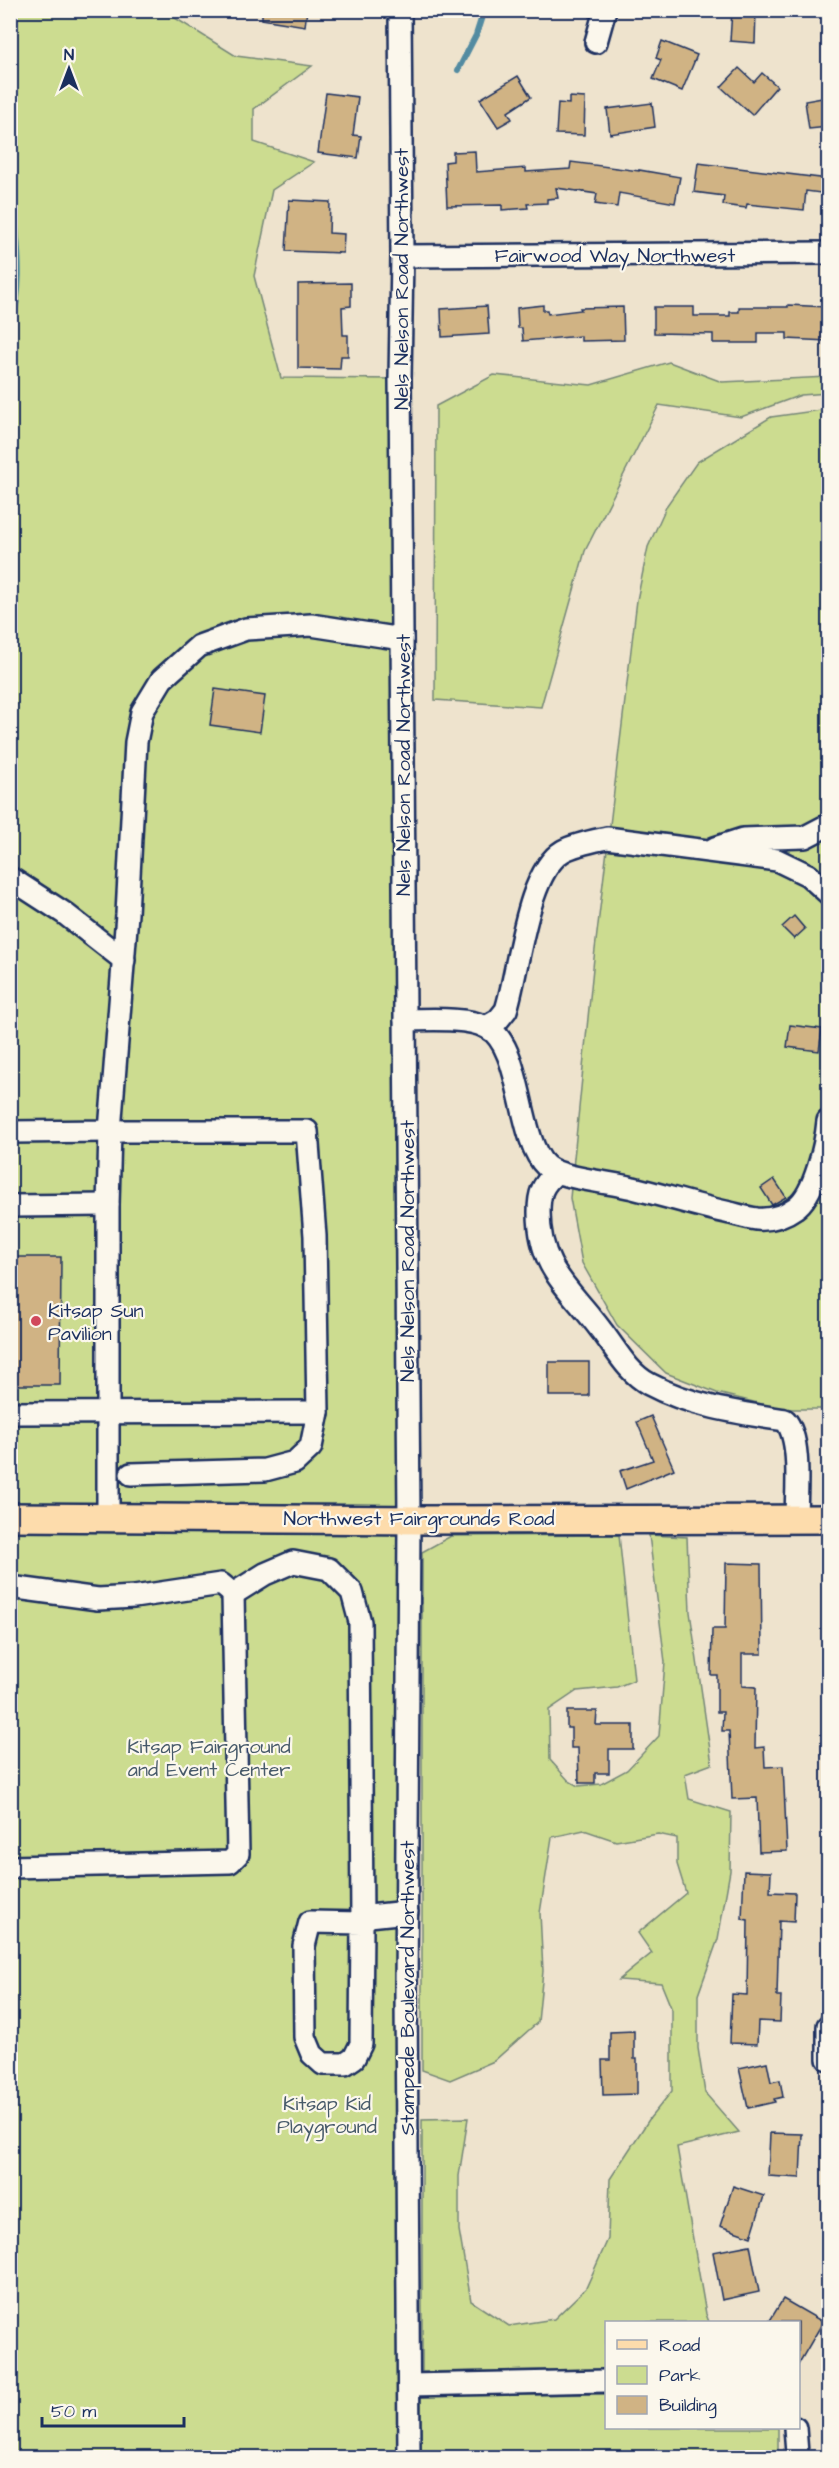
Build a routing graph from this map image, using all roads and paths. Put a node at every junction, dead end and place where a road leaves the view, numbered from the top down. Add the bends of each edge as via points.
1 (400, 10) edge
2 (605, 10) edge
3 (596, 42) dead end
4 (828, 253) edge
5 (402, 256) junction
6 (402, 639) junction
7 (828, 825) edge
8 (708, 850) junction
9 (10, 878) edge
10 (828, 893) edge
11 (124, 960) junction
12 (405, 1020) junction
13 (486, 1027) junction
14 (828, 1120) edge
15 (110, 1131) junction
16 (10, 1132) edge
17 (556, 1173) junction
18 (108, 1205) junction
19 (10, 1206) edge
20 (318, 1412) junction
21 (10, 1413) edge
22 (108, 1413) junction
23 (131, 1474) dead end
24 (10, 1517) edge
25 (108, 1517) junction
26 (409, 1519) junction
27 (796, 1519) junction
28 (828, 1519) edge
29 (10, 1587) edge
30 (232, 1594) junction
31 (10, 1867) edge
32 (407, 1912) junction
33 (362, 1923) junction
34 (828, 2026) edge
35 (828, 2059) edge
36 (605, 2381) edge
37 (409, 2385) junction
38 (795, 2429) edge
39 (797, 2453) dead end
40 (409, 2457) edge

1 - 5 street, Nels Nelson Road Northwest
2 - 3 street
4 - 5 street, Fairwood Way Northwest
5 - 6 street, Nels Nelson Road Northwest
6 - 11 street via 311,625 246,629 199,646 162,679 142,712 136,742
6 - 12 street, Nels Nelson Road Northwest
7 - 8 street via 805,837 743,839
8 - 10 street via 777,860 808,875
8 - 13 street via 607,838 561,852 539,879 533,895 506,1010
9 - 11 street via 64,913
11 - 15 street
12 - 13 street via 466,1022
12 - 26 street, Nels Nelson Road Northwest
13 - 17 street via 504,1047 535,1150
14 - 17 street via 812,1185 797,1207 775,1218 756,1219
15 - 16 street
15 - 18 street
15 - 20 street via 307,1131 315,1236
17 - 27 street via 544,1184 539,1221 546,1257 561,1282 628,1368 647,1383 697,1403 785,1420 795,1443
18 - 19 street
18 - 22 street
20 - 22 street
20 - 23 street via 311,1447 295,1462 266,1470
21 - 22 street
22 - 25 street
24 - 25 main road, Northwest Fairgrounds Road
25 - 26 main road, Northwest Fairgrounds Road
26 - 27 main road, Northwest Fairgrounds Road
26 - 32 street, Stampede Boulevard Northwest
27 - 28 main road, Northwest Fairgrounds Road
29 - 30 street via 98,1599 221,1584
30 - 31 street via 238,1854 230,1862
30 - 33 street via 293,1562 329,1569 352,1592 360,1622
32 - 33 street via 369,1916
32 - 37 street, Stampede Boulevard Northwest
33 - 33 street via 361,2044 354,2058 345,2064 323,2064 312,2054 305,2037 304,1946 310,1922
34 - 35 street
36 - 37 street
37 - 40 street, Stampede Boulevard Northwest
38 - 39 street

